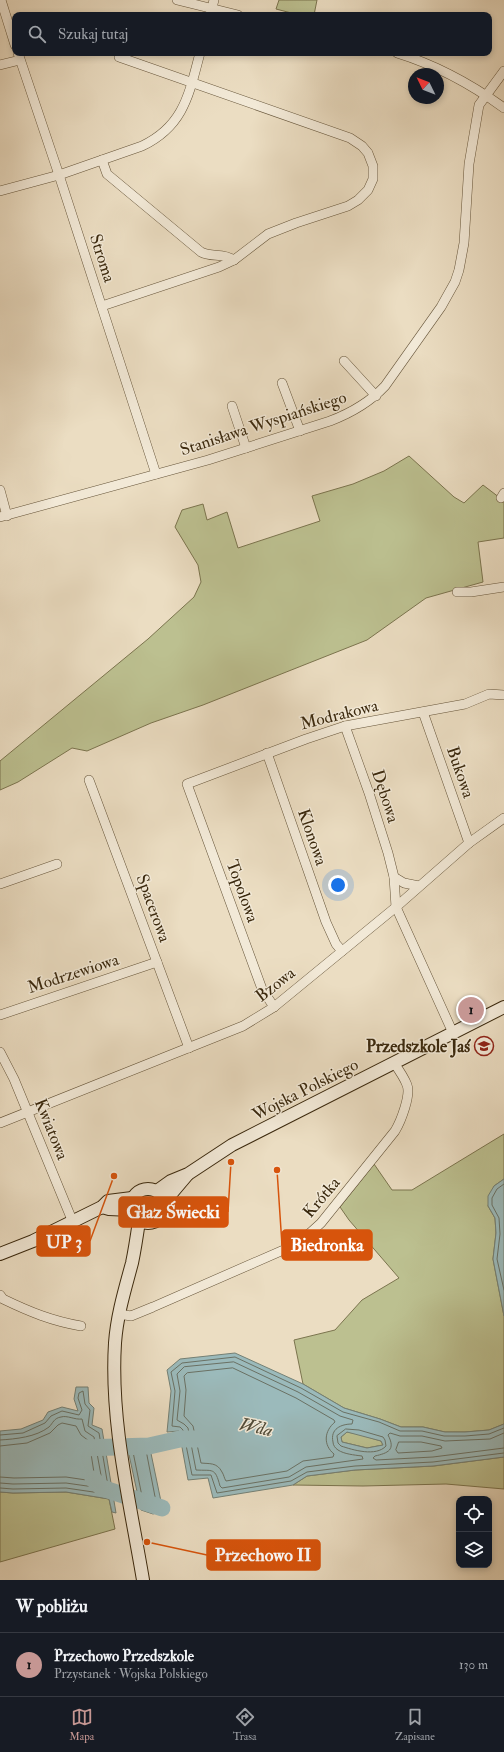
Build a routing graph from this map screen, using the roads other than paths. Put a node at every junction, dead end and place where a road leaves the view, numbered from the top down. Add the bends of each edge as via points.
1 (0, 0) edge
2 (177, 0) edge
3 (212, 8) edge
4 (227, 12) edge
5 (12, 36) edge
6 (19, 56) edge
7 (199, 56) edge
8 (406, 56) edge
9 (119, 57) dead end
10 (0, 65) edge
11 (504, 71) edge
12 (192, 82) junction
13 (485, 94) junction
14 (504, 108) edge
15 (102, 160) junction
16 (59, 175) junction
17 (0, 191) edge
18 (234, 260) junction
19 (102, 306) junction
20 (344, 361) dead end
21 (282, 383) dead end
22 (376, 396) junction
23 (232, 406) dead end
24 (300, 431) junction
25 (246, 448) junction
26 (156, 474) junction
27 (0, 490) edge
28 (3, 517) edge
29 (504, 587) edge
30 (457, 592) dead end
31 (504, 695) edge
32 (423, 712) junction
33 (345, 726) junction
34 (267, 753) junction
35 (89, 780) dead end
36 (187, 784) joint
37 (504, 818) edge
38 (469, 843) junction
39 (57, 864) dead end
40 (394, 877) junction
41 (0, 884) edge
42 (419, 886) junction
43 (396, 907) junction
44 (342, 951) junction
45 (157, 962) junction
46 (274, 1007) junction
47 (504, 1007) edge
48 (0, 1015) edge
49 (453, 1033) junction
50 (189, 1048) junction
51 (0, 1052) edge
52 (394, 1063) junction
53 (28, 1113) junction
54 (0, 1123) edge
55 (188, 1174) junction
56 (157, 1191) junction
57 (165, 1201) junction
58 (132, 1204) junction
59 (72, 1220) junction
60 (144, 1222) junction
61 (0, 1254) edge
62 (0, 1296) edge
63 (119, 1314) junction
64 (81, 1326) dead end
65 (143, 1580) edge

1 - 5 street
2 - 3 street
3 - 4 street
6 - 10 street
6 - 16 street, Stroma
7 - 12 street
8 - 13 street via 440,68
9 - 12 street
11 - 13 street, Stanisława Wyspiańskiego
12 - 15 street via 182,111 167,131 142,146
12 - 18 street via 350,138 365,150 373,166 373,179 368,190 358,200 348,206 296,222 268,234
13 - 14 street
13 - 22 street, Stanisława Wyspiańskiego via 479,105 472,136 464,243 455,282 441,307
15 - 16 street
15 - 18 street via 107,174 200,252 227,255
16 - 17 street
16 - 19 street, Stroma
18 - 19 street via 184,280
19 - 26 street, Stroma
20 - 22 street
21 - 24 street
22 - 24 street, Stanisława Wyspiańskiego via 346,415
23 - 25 street
24 - 25 street, Stanisława Wyspiańskiego
25 - 26 street, Stanisława Wyspiańskiego
26 - 28 street, Stanisława Wyspiańskiego
27 - 28 street
29 - 30 street
31 - 32 street, Modrakowa via 489,694 465,704
32 - 33 street, Modrakowa
32 - 38 street, Bukowa
33 - 34 street, Modrakowa
33 - 40 street, Dębowa via 369,793
34 - 36 street, Modrakowa
34 - 44 street, Klonowa via 326,922
35 - 45 street, Spacerowa
36 - 46 street, Topolowa via 262,989
37 - 38 street, Bzowa
38 - 42 street, Bzowa
39 - 41 street
40 - 42 street via 404,883
40 - 43 street, Dębowa
42 - 43 street, Bzowa
43 - 44 street, Bzowa
43 - 49 street
44 - 46 street, Bzowa
45 - 48 street, Modrzewiowa
45 - 50 street, Spacerowa
46 - 50 street, Bzowa via 243,1026
47 - 49 street, Wojska Polskiego
49 - 52 street, Wojska Polskiego
50 - 53 street, Bzowa
51 - 53 street, Kwiatowa
52 - 55 street, Wojska Polskiego via 232,1145
52 - 63 street, Krótka via 408,1086 405,1108 399,1124 310,1234 288,1248 153,1307 131,1316
53 - 54 street, Bzowa
53 - 59 street, Kwiatowa
55 - 56 street, Wojska Polskiego via 171,1181
55 - 57 street, Wojska Polskiego
56 - 57 street
56 - 58 street via 150,1188 137,1192
57 - 60 street via 163,1215 155,1222
58 - 59 street via 109,1209 102,1207
58 - 60 street via 134,1216
59 - 61 street via 33,1241
60 - 63 street
62 - 64 street via 38,1315
63 - 65 street via 114,1374 117,1430

